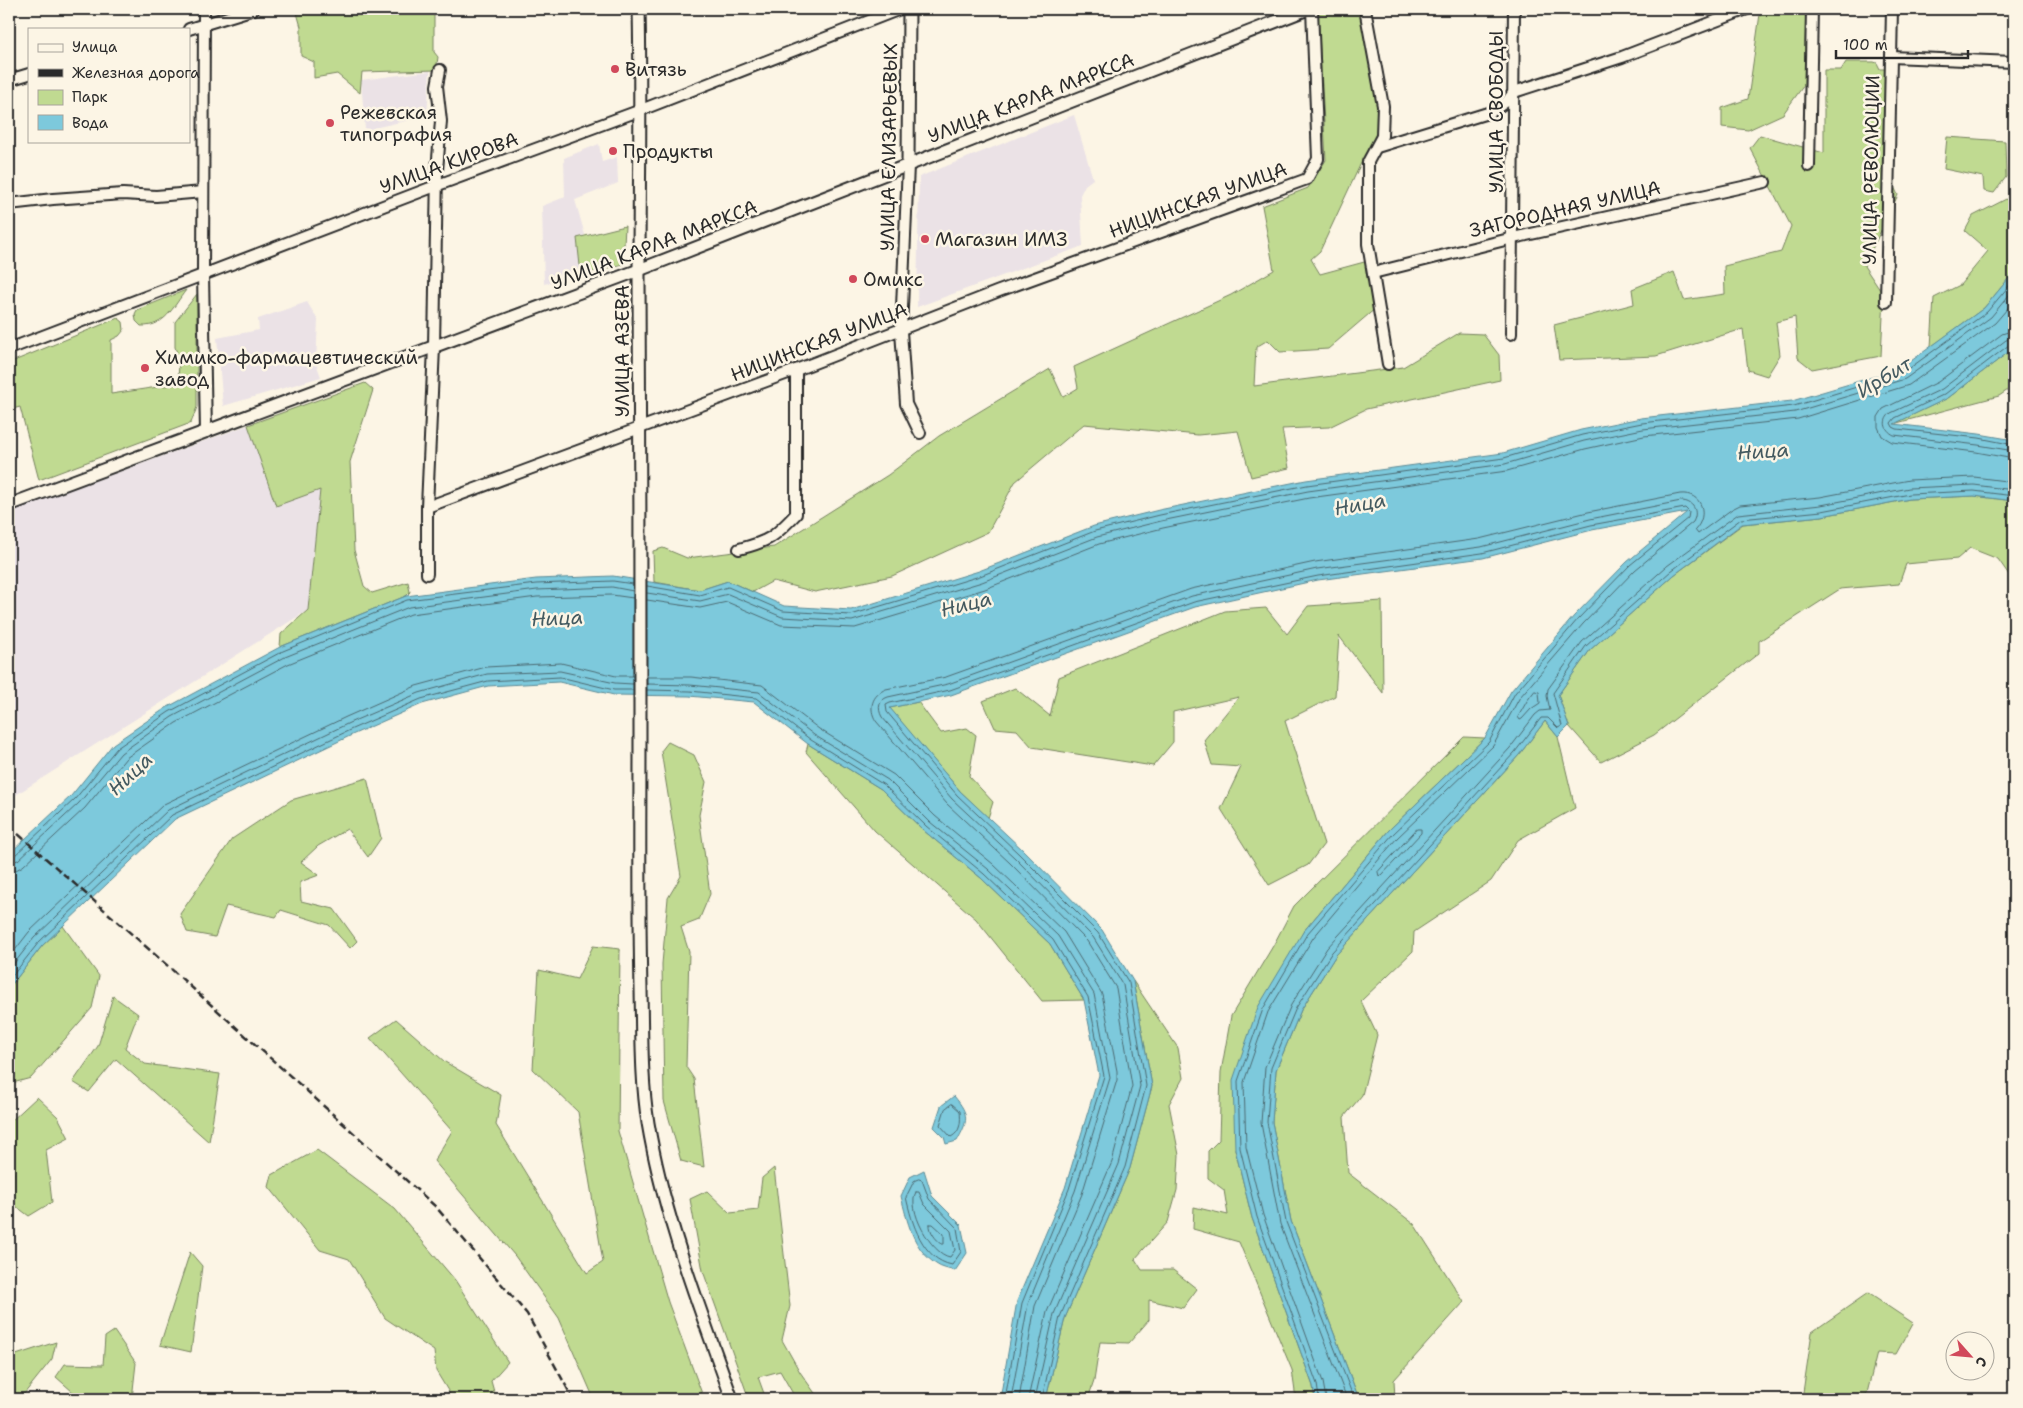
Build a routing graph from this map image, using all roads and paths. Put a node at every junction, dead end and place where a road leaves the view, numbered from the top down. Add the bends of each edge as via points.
1 (204, 9) edge
2 (254, 9) edge
3 (640, 9) edge
4 (900, 9) edge
5 (909, 9) edge
6 (1310, 9) edge
7 (1365, 9) edge
8 (1514, 9) edge
9 (1747, 9) edge
10 (1812, 9) edge
11 (1892, 9) edge
12 (204, 24) junction
13 (190, 29) edge
14 (1892, 57) junction
15 (2014, 62) edge
16 (440, 70) dead end
17 (28, 74) edge
18 (9, 80) edge
19 (1514, 92) junction
20 (641, 110) junction
21 (1377, 146) junction
22 (908, 165) junction
23 (1809, 166) dead end
24 (1765, 182) dead end
25 (438, 185) junction
26 (203, 192) junction
27 (9, 204) edge
28 (1513, 238) junction
29 (639, 270) junction
30 (1373, 272) junction
31 (203, 275) junction
32 (1886, 302) dead end
33 (901, 330) junction
34 (1511, 334) dead end
35 (434, 347) junction
36 (9, 349) edge
37 (1388, 364) dead end
38 (796, 370) junction
39 (639, 428) junction
40 (206, 432) junction
41 (920, 433) dead end
42 (9, 505) edge
43 (427, 507) junction
44 (739, 549) dead end
45 (427, 574) dead end
46 (732, 1399) edge

1 - 12 street
2 - 12 street
3 - 20 street, УЛИЦА АЗЕВА
4 - 20 street, УЛИЦА КИРОВА
5 - 22 street, УЛИЦА ЕЛИЗАРЬЕВЫХ
6 - 22 street, УЛИЦА КАРЛА МАРКСА
6 - 33 street, НИЦИНСКАЯ УЛИЦА via 1318,159 1307,179
7 - 21 street via 1384,106 1382,136
8 - 19 street, УЛИЦА СВОБОДЫ
9 - 19 street via 1622,57
10 - 23 street
11 - 14 street, УЛИЦА РЕВОЛЮЦИИ
12 - 13 street
12 - 26 street
14 - 15 street
14 - 32 street, УЛИЦА РЕВОЛЮЦИИ
16 - 25 street via 437,86 441,121
17 - 18 street
19 - 21 street via 1491,112
19 - 28 street, УЛИЦА СВОБОДЫ
20 - 25 street, УЛИЦА КИРОВА
20 - 29 street, УЛИЦА АЗЕВА
21 - 30 street via 1368,162 1368,244
22 - 29 street, УЛИЦА КАРЛА МАРКСА
22 - 33 street, УЛИЦА ЕЛИЗАРЬЕВЫХ
24 - 28 street, ЗАГОРОДНАЯ УЛИЦА
25 - 31 street, УЛИЦА КИРОВА
25 - 35 street
26 - 27 street via 156,196 124,194
26 - 31 street
28 - 30 street, ЗАГОРОДНАЯ УЛИЦА
28 - 34 street, УЛИЦА СВОБОДЫ
29 - 35 street, УЛИЦА КАРЛА МАРКСА
29 - 39 street, УЛИЦА АЗЕВА
30 - 37 street
31 - 36 street, УЛИЦА КИРОВА
31 - 40 street
33 - 38 street, НИЦИНСКАЯ УЛИЦА
33 - 41 street, УЛИЦА ЕЛИЗАРЬЕВЫХ via 906,404
35 - 40 street, УЛИЦА КАРЛА МАРКСА
35 - 43 street
38 - 39 street, НИЦИНСКАЯ УЛИЦА
38 - 44 street via 796,514 776,535 762,543
39 - 43 street, НИЦИНСКАЯ УЛИЦА
39 - 46 street, УЛИЦА АЗЕВА via 643,1074 657,1170 671,1224
40 - 42 street, УЛИЦА КАРЛА МАРКСА
43 - 45 street

